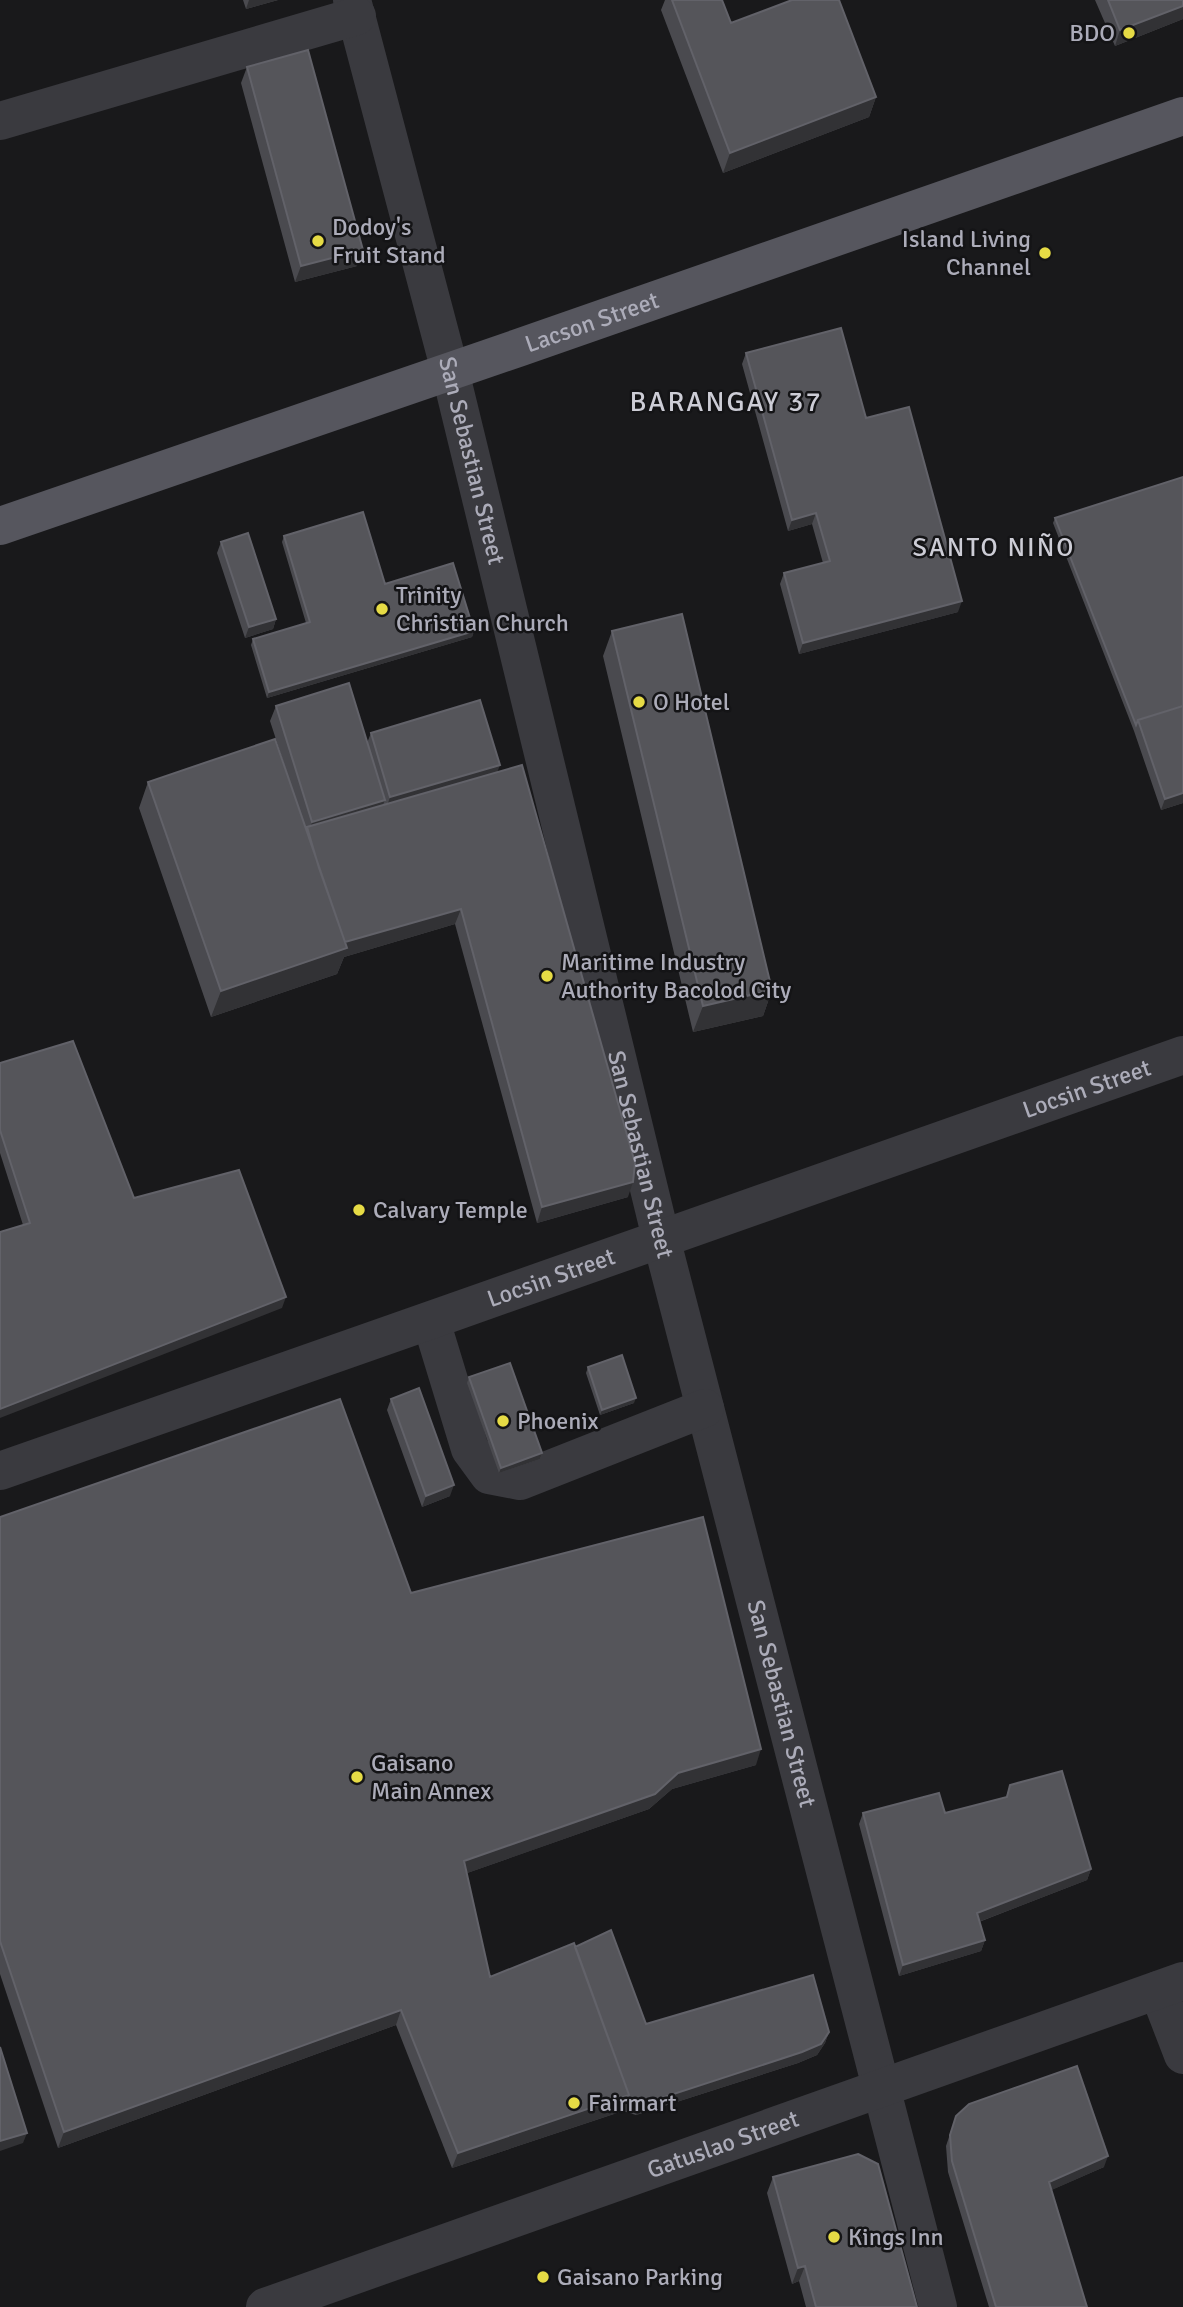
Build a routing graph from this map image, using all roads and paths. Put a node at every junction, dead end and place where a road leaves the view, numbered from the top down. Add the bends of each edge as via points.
1 (355, 8) edge
2 (1183, 116) edge
3 (0, 121) edge
4 (450, 372) junction
5 (0, 526) edge
6 (1183, 1055) edge
7 (661, 1238) junction
8 (432, 1321) junction
9 (705, 1408) junction
10 (0, 1471) edge
11 (1171, 1985) edge
12 (1183, 2055) edge
13 (881, 2088) junction
14 (319, 2298) edge
15 (265, 2307) edge
16 (938, 2307) edge

1 - 3 street
1 - 4 street, San Sebastian Street
2 - 4 main road, Lacson Street
4 - 5 main road, Lacson Street
4 - 7 street, San Sebastian Street
6 - 7 street, Locsin Street
7 - 8 street, Locsin Street
7 - 9 street, San Sebastian Street
8 - 9 street via 470,1449 489,1475 520,1481
8 - 10 street, Locsin Street
9 - 13 street, San Sebastian Street
11 - 12 street
11 - 13 street, Gatuslao Street
13 - 14 street, Gatuslao Street
13 - 16 street, San Sebastian Street
14 - 15 street, Gatuslao Street

